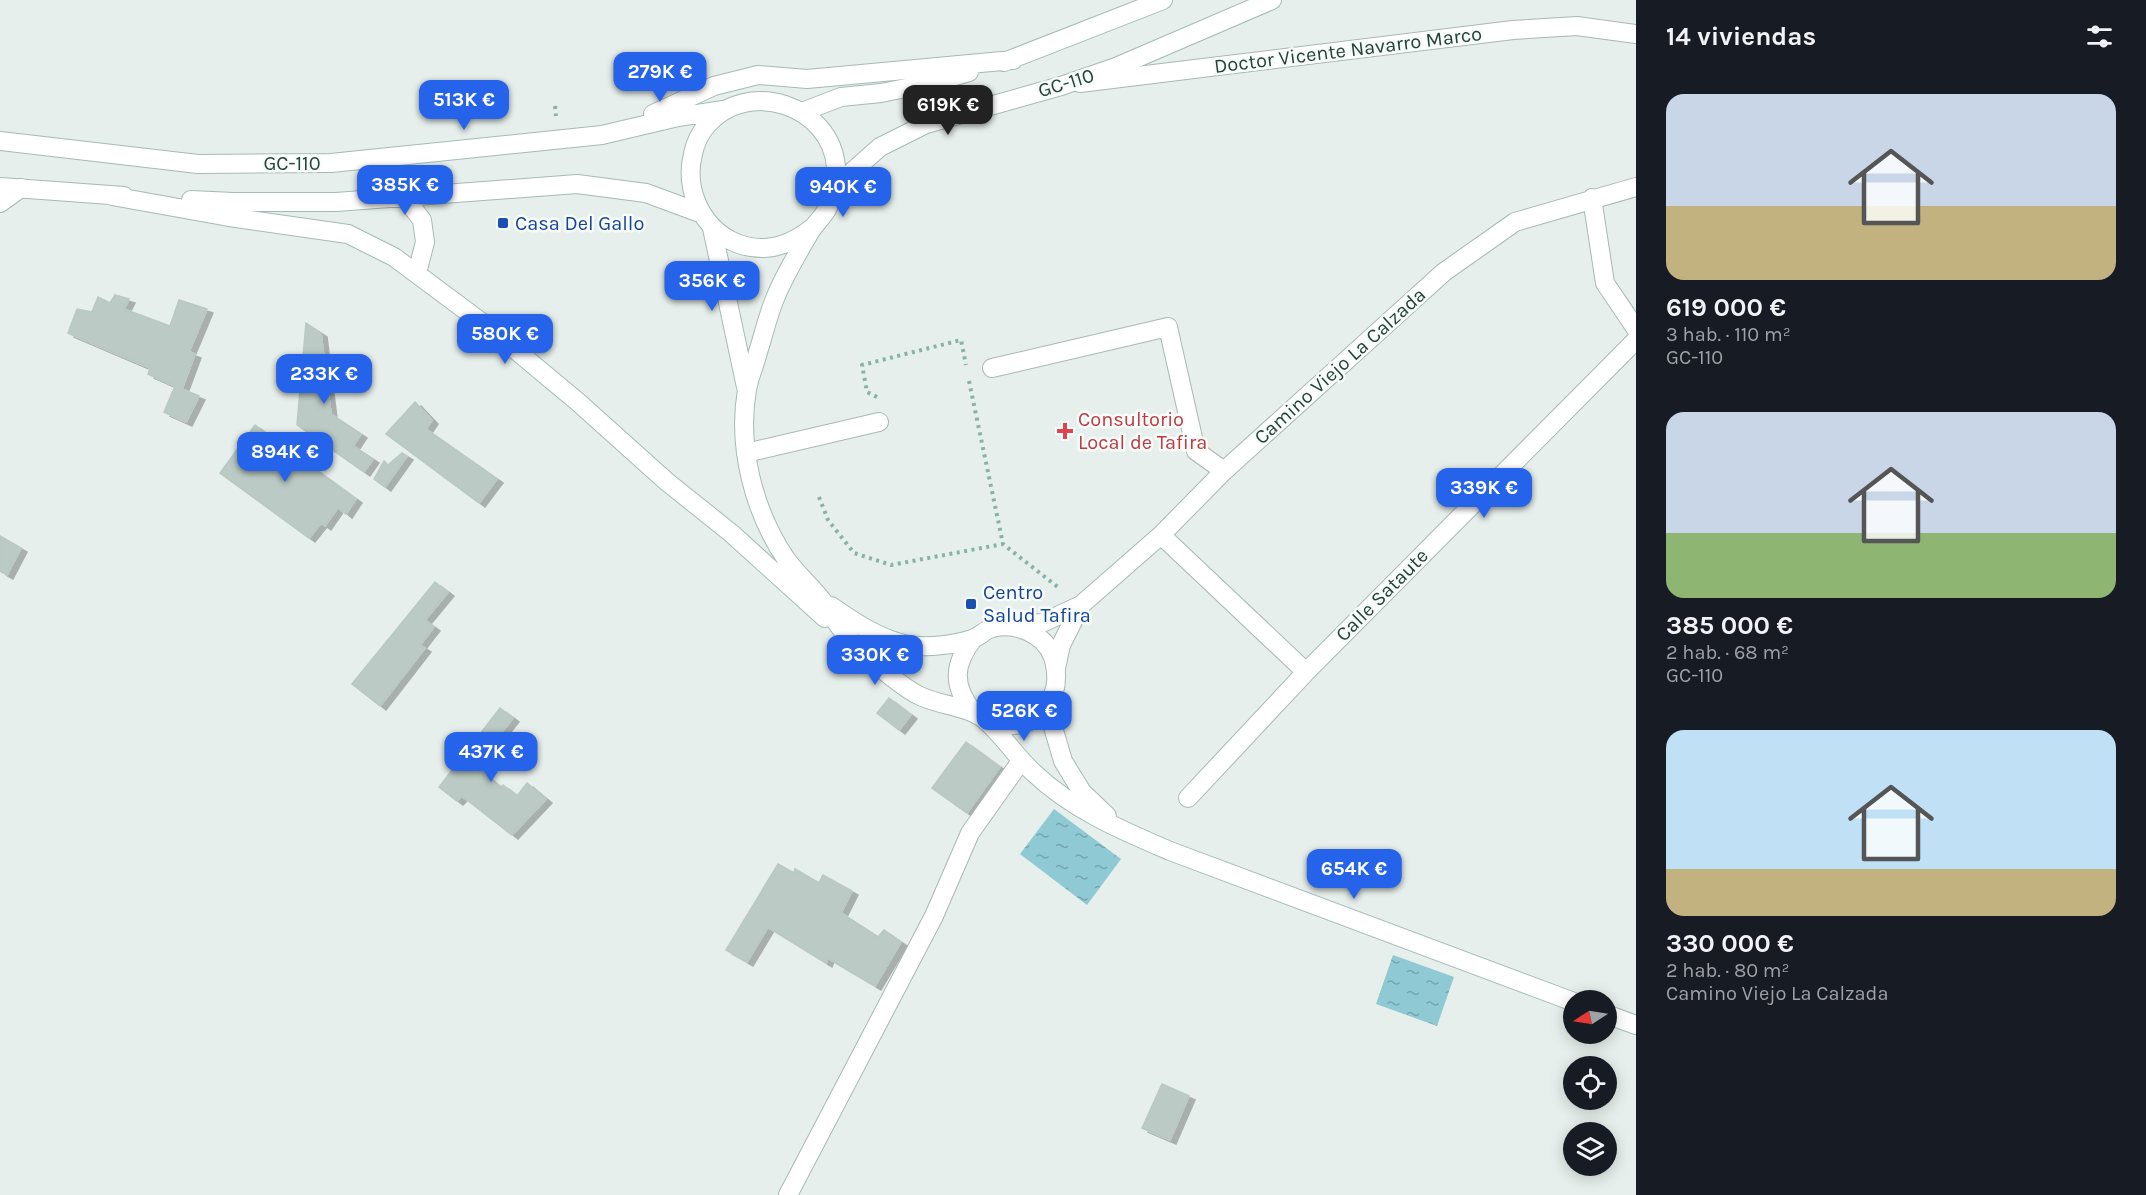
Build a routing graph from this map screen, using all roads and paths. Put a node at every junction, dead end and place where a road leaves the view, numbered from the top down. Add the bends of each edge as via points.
1 (1163, 0) edge
2 (1272, 0) edge
3 (1636, 34) edge
4 (1013, 60) junction
5 (1061, 86) junction
6 (725, 110) junction
7 (802, 112) junction
8 (602, 135) junction
9 (0, 141) edge
10 (0, 187) edge
11 (1636, 187) edge
12 (21, 188) junction
13 (835, 188) junction
14 (112, 196) junction
15 (405, 198) junction
16 (1592, 198) junction
17 (0, 203) edge
18 (700, 213) junction
19 (712, 228) junction
20 (812, 228) junction
21 (417, 273) junction
22 (1636, 329) edge
23 (1636, 340) edge
24 (992, 368) dead end
25 (747, 390) junction
26 (882, 399) dead end
27 (879, 422) dead end
28 (746, 453) junction
29 (1224, 471) junction
30 (819, 497) dead end
31 (1161, 535) junction
32 (1003, 544) junction
33 (822, 600) junction
34 (1081, 605) junction
35 (1009, 626) junction
36 (848, 637) junction
37 (974, 638) junction
38 (1056, 668) junction
39 (1306, 672) junction
40 (1047, 707) junction
41 (980, 717) junction
42 (1021, 761) junction
43 (1188, 798) dead end
44 (1122, 830) junction
45 (1563, 998) edge
46 (1617, 1018) edge
47 (1636, 1025) edge
48 (788, 1195) edge

1 - 4 main road, GC-110 / GC-110
2 - 5 main road, GC-110 / GC-110 via 1116,67
3 - 5 main road, Doctor Vicente Navarro Marco via 1576,26 1513,30
4 - 7 main road, GC-110 / GC-110 via 926,84 841,97
4 - 8 main road, GC-110 via 807,79 758,75 714,86
5 - 13 main road, GC-110 / GC-110 via 926,124 880,147
6 - 7 main road, GC-110 via 750,101 768,101
6 - 8 main road, GC-110 / GC-110
6 - 18 main road, GC-110 via 707,125 695,145 689,168 691,191
7 - 13 main road, GC-110 via 819,126 830,144 836,166
8 - 9 main road, GC-110 / GC-110 via 320,163 198,164
10 - 12 main road, GC-110
11 - 16 main road, Camino Viejo La Calzada
12 - 14 main road, GC-110
12 - 17 main road
13 - 20 main road, GC-110 via 827,209
14 - 15 main road, GC-110 / GC-110 via 233,202
14 - 21 main road via 348,234
15 - 18 main road, GC-110 / GC-110 via 577,184 646,193
15 - 21 main road via 422,220 425,242
16 - 22 main road via 1605,283
16 - 29 main road, Camino Viejo La Calzada via 1515,222 1444,272
18 - 19 main road, GC-110
19 - 20 main road, GC-110 via 744,245 762,248 798,239
19 - 25 main road
20 - 25 main road via 775,297
21 - 36 main road via 569,395
23 - 39 main road, Calle Sataute
24 - 29 main road via 1168,327 1196,451
25 - 28 main road
26 - 32 path via 867,392 862,365 961,340
27 - 28 main road
28 - 33 main road via 754,493 772,535 788,561
29 - 31 main road, Camino Viejo La Calzada
30 - 32 path via 828,520 854,552 891,565
31 - 34 main road, Camino Viejo La Calzada
31 - 39 main road
32 - 34 path
33 - 36 main road
33 - 37 main road via 875,634 909,645 947,644
34 - 35 main road via 1042,623
34 - 38 main road via 1061,645
35 - 37 main road via 991,628
35 - 38 main road via 1040,639 1051,652
36 - 41 main road via 879,667 918,695
37 - 41 main road via 958,667 958,683 963,699
38 - 40 main road via 1057,682
39 - 43 main road, Calle Sataute
40 - 41 main road via 1019,725 1003,726
40 - 44 main road via 1063,761 1082,792
41 - 42 main road
42 - 44 main road via 1075,806
42 - 48 main road via 970,832 933,916
44 - 45 main road
46 - 47 main road

